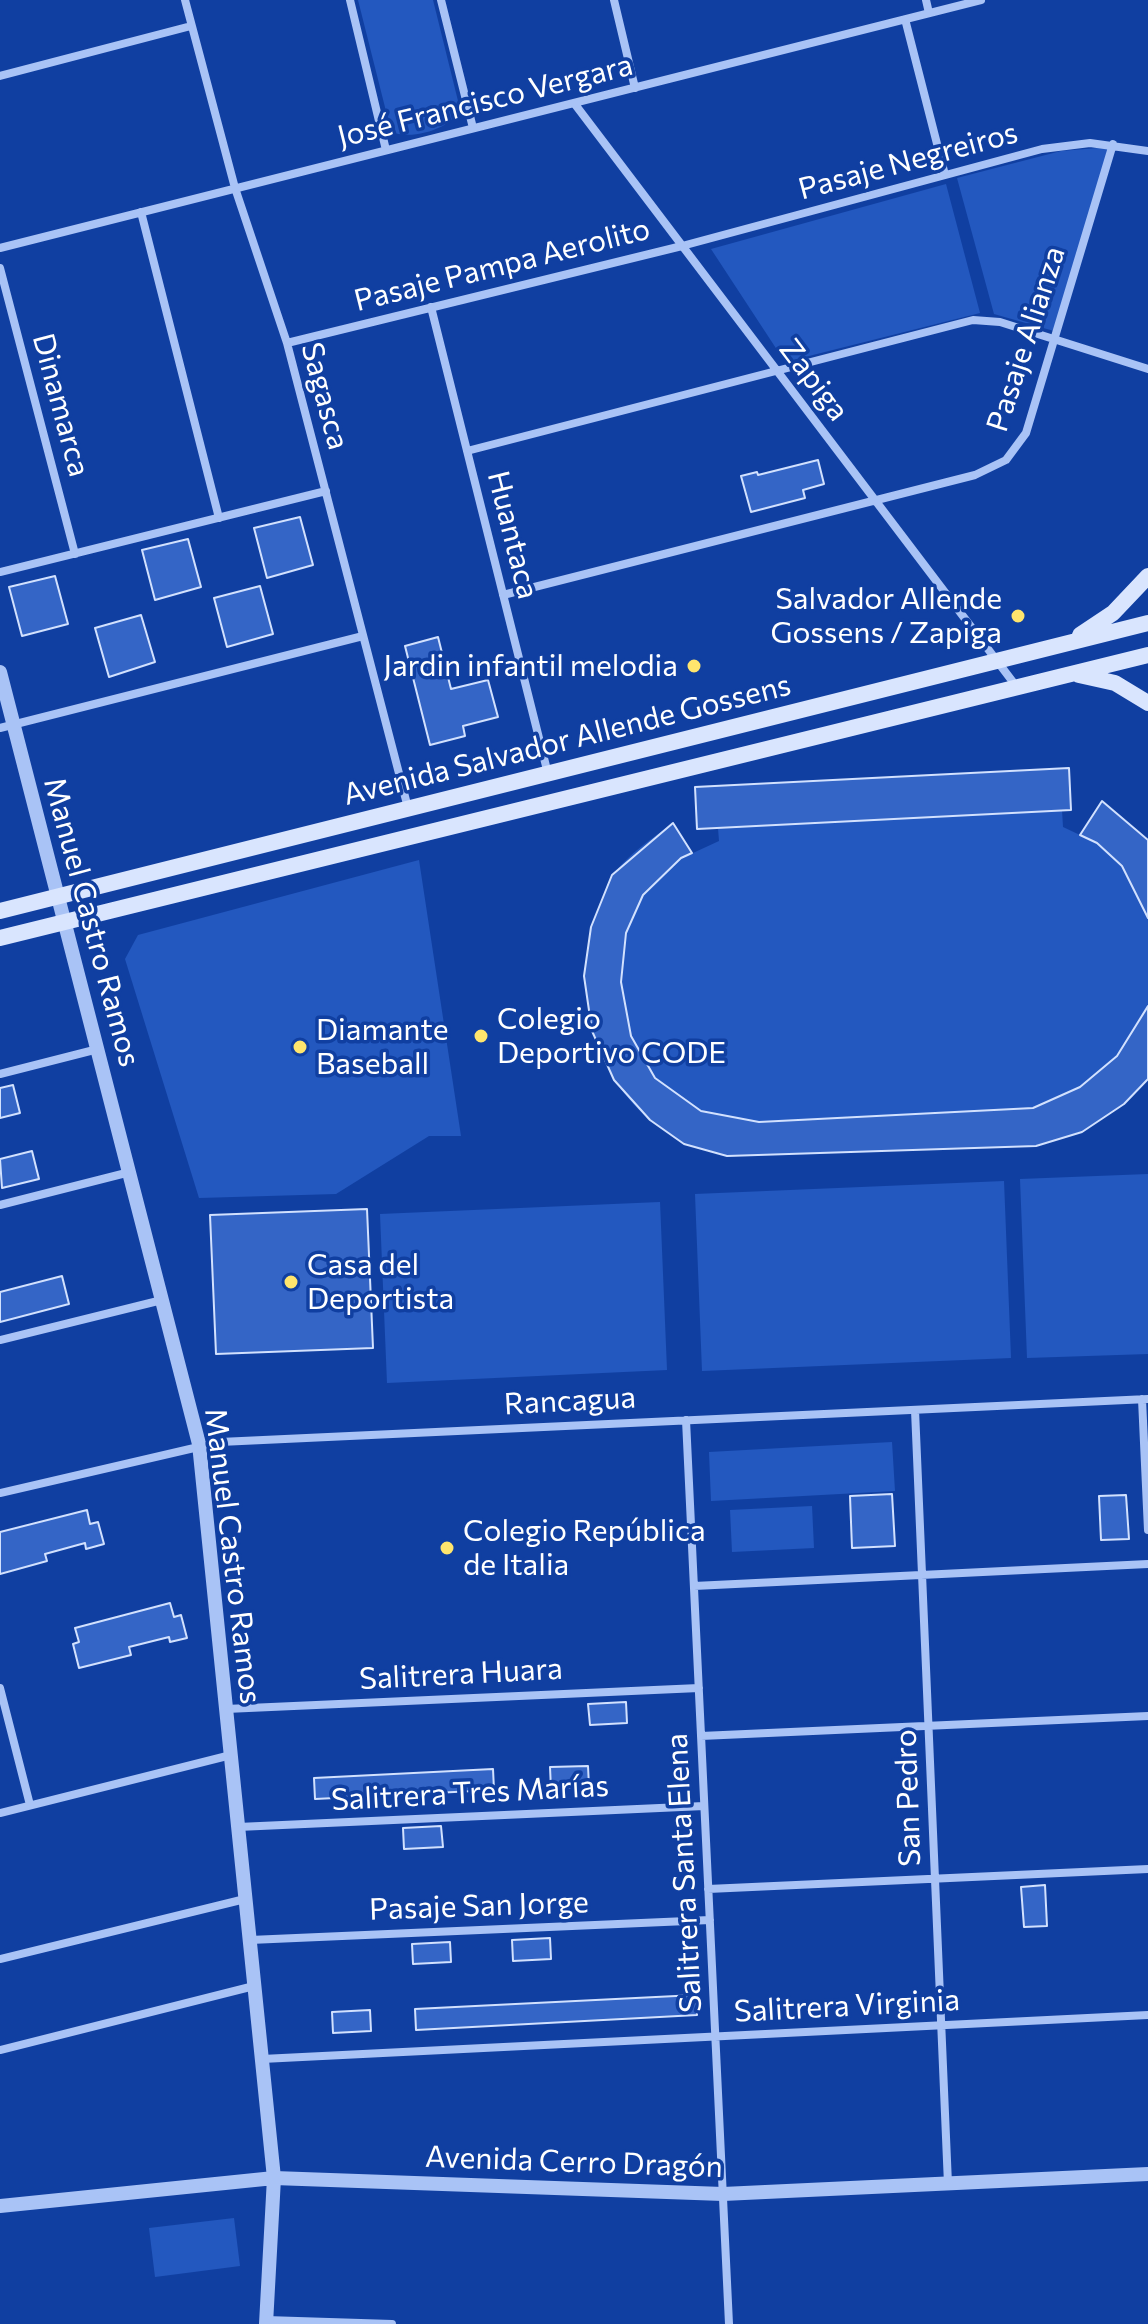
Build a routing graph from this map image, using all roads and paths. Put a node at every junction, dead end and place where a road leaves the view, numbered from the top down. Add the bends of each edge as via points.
1 (185, 0) edge
2 (350, 0) edge
3 (441, 0) edge
4 (614, 0) edge
5 (926, 0) edge
6 (981, 0) edge
7 (929, 13) junction
8 (905, 19) junction
9 (191, 26) junction
10 (0, 76) edge
11 (635, 88) junction
12 (574, 103) junction
13 (473, 128) junction
14 (1113, 144) junction
15 (386, 150) junction
16 (1148, 151) edge
17 (945, 175) junction
18 (235, 188) junction
19 (141, 212) junction
20 (682, 246) junction
21 (0, 248) edge
22 (0, 268) edge
23 (431, 307) junction
24 (1054, 339) junction
25 (287, 343) junction
26 (1148, 369) edge
27 (777, 370) junction
28 (467, 451) junction
29 (326, 491) junction
30 (874, 499) junction
31 (219, 518) junction
32 (75, 554) junction
33 (0, 572) edge
34 (1148, 576) edge
35 (503, 595) junction
36 (1148, 623) edge
37 (363, 636) junction
38 (1055, 646) junction
39 (1148, 655) edge
40 (997, 661) junction
41 (0, 672) edge
42 (1069, 674) junction
43 (1016, 686) junction
44 (1148, 703) edge
45 (7, 726) edge
46 (548, 774) junction
47 (408, 809) junction
48 (60, 896) junction
49 (0, 911) edge
50 (66, 922) junction
51 (0, 938) edge
52 (99, 1049) junction
53 (0, 1074) edge
54 (130, 1172) junction
55 (0, 1205) edge
56 (162, 1300) junction
57 (0, 1340) edge
58 (1145, 1399) edge
59 (915, 1410) junction
60 (686, 1420) junction
61 (199, 1444) junction
62 (0, 1493) edge
63 (1148, 1530) edge
64 (1148, 1564) edge
65 (922, 1575) junction
66 (694, 1586) junction
67 (0, 1688) edge
68 (699, 1688) junction
69 (226, 1709) junction
70 (1148, 1716) edge
71 (929, 1726) junction
72 (701, 1736) junction
73 (231, 1755) junction
74 (30, 1805) junction
75 (704, 1806) junction
76 (0, 1813) edge
77 (238, 1827) junction
78 (1148, 1869) edge
79 (935, 1879) junction
80 (708, 1889) junction
81 (245, 1899) junction
82 (710, 1920) junction
83 (250, 1940) junction
84 (0, 1959) edge
85 (254, 1986) junction
86 (1148, 2015) edge
87 (941, 2026) junction
88 (715, 2037) junction
89 (0, 2050) edge
90 (262, 2059) junction
91 (1148, 2174) edge
92 (274, 2178) junction
93 (948, 2184) junction
94 (723, 2194) junction
95 (0, 2206) edge
96 (266, 2322) edge
97 (392, 2324) edge
98 (729, 2324) edge

1 - 9 street, Sagasca
2 - 15 street
3 - 13 street
4 - 11 street
5 - 7 street
6 - 7 street, José Francisco Vergara
7 - 8 street, José Francisco Vergara
8 - 11 street, José Francisco Vergara
8 - 17 street
9 - 10 street
9 - 18 street, Sagasca
11 - 12 street, José Francisco Vergara
12 - 13 street, José Francisco Vergara
12 - 20 street, Zapiga
13 - 15 street, José Francisco Vergara
14 - 16 street, Pasaje Negreiros
14 - 17 street, Pasaje Negreiros via 1042,149
14 - 24 street, Pasaje Alianza
15 - 18 street, José Francisco Vergara
17 - 20 street, Pasaje Negreiros
18 - 19 street, José Francisco Vergara
18 - 25 street, Sagasca
19 - 21 street, José Francisco Vergara
19 - 31 street
20 - 23 street, Pasaje Pampa Aerolito
20 - 27 street, Zapiga
22 - 32 street, Dinamarca
23 - 25 street, Pasaje Pampa Aerolito
23 - 28 street, Huantaca
24 - 26 street
24 - 27 street via 1000,322 973,320
24 - 30 street, Pasaje Alianza via 1026,433 1006,460 986,472
25 - 29 street, Sagasca
27 - 28 street
27 - 30 street, Zapiga
28 - 35 street, Huantaca
29 - 31 street
29 - 37 street, Sagasca
30 - 35 street, Pasaje Alianza
30 - 40 street, Zapiga
31 - 32 street
32 - 33 street
34 - 38 main road via 1113,613
35 - 46 street, Huantaca
36 - 38 main road, Avenida Salvador Allende Gossens
37 - 45 street
37 - 47 street, Sagasca
38 - 40 main road, Avenida Salvador Allende Gossens
39 - 42 main road, Avenida Salvador Allende Gossens
40 - 43 street, Zapiga
40 - 46 main road, Avenida Salvador Allende Gossens
41 - 45 street, Manuel Castro Ramos
42 - 43 main road, Avenida Salvador Allende Gossens
42 - 44 main road via 1115,683
43 - 50 main road, Avenida Salvador Allende Gossens
45 - 48 street, Manuel Castro Ramos
46 - 47 main road, Avenida Salvador Allende Gossens
47 - 48 main road, Avenida Salvador Allende Gossens
48 - 49 main road, Avenida Salvador Allende Gossens
48 - 50 street, Manuel Castro Ramos
50 - 51 main road, Avenida Salvador Allende Gossens
50 - 52 street, Manuel Castro Ramos
52 - 53 street
52 - 54 street, Manuel Castro Ramos
54 - 55 street
54 - 56 street, Manuel Castro Ramos
56 - 57 street
56 - 61 street, Manuel Castro Ramos
58 - 59 street, Rancagua
58 - 63 street
59 - 60 street, Rancagua
59 - 65 street, San Pedro
60 - 61 street, Rancagua
60 - 66 street, Salitrera Santa Elena
61 - 62 street, Rancagua
61 - 69 street, Manuel Castro Ramos
64 - 65 street
65 - 66 street
65 - 71 street, San Pedro
66 - 68 street, Salitrera Santa Elena
67 - 74 street
68 - 69 street, Salitrera Huara
68 - 72 street, Salitrera Santa Elena
69 - 73 street, Manuel Castro Ramos
70 - 71 street
71 - 72 street
71 - 79 street, San Pedro
72 - 75 street, Salitrera Santa Elena
73 - 74 street
73 - 77 street, Manuel Castro Ramos
74 - 76 street
75 - 77 street, Salitrera Tres Marías
75 - 80 street, Salitrera Santa Elena
77 - 81 street, Manuel Castro Ramos
78 - 79 street
79 - 80 street
79 - 87 street, San Pedro
80 - 82 street, Salitrera Santa Elena
81 - 83 street, Manuel Castro Ramos
81 - 84 street
82 - 83 street, Pasaje San Jorge
82 - 88 street, Salitrera Santa Elena
83 - 85 street, Manuel Castro Ramos
85 - 89 street
85 - 90 street, Manuel Castro Ramos
86 - 87 street, Salitrera Virginia
87 - 88 street, Salitrera Virginia
87 - 93 street, San Pedro
88 - 90 street, Salitrera Virginia
88 - 94 street, Salitrera Santa Elena
90 - 92 street, Manuel Castro Ramos
91 - 93 street, Avenida Cerro Dragón
92 - 94 street, Avenida Cerro Dragón
92 - 95 street, Avenida Cerro Dragón
92 - 96 street, Manuel Castro Ramos
93 - 94 street, Avenida Cerro Dragón
94 - 98 street, Salitrera Santa Elena
96 - 97 street

